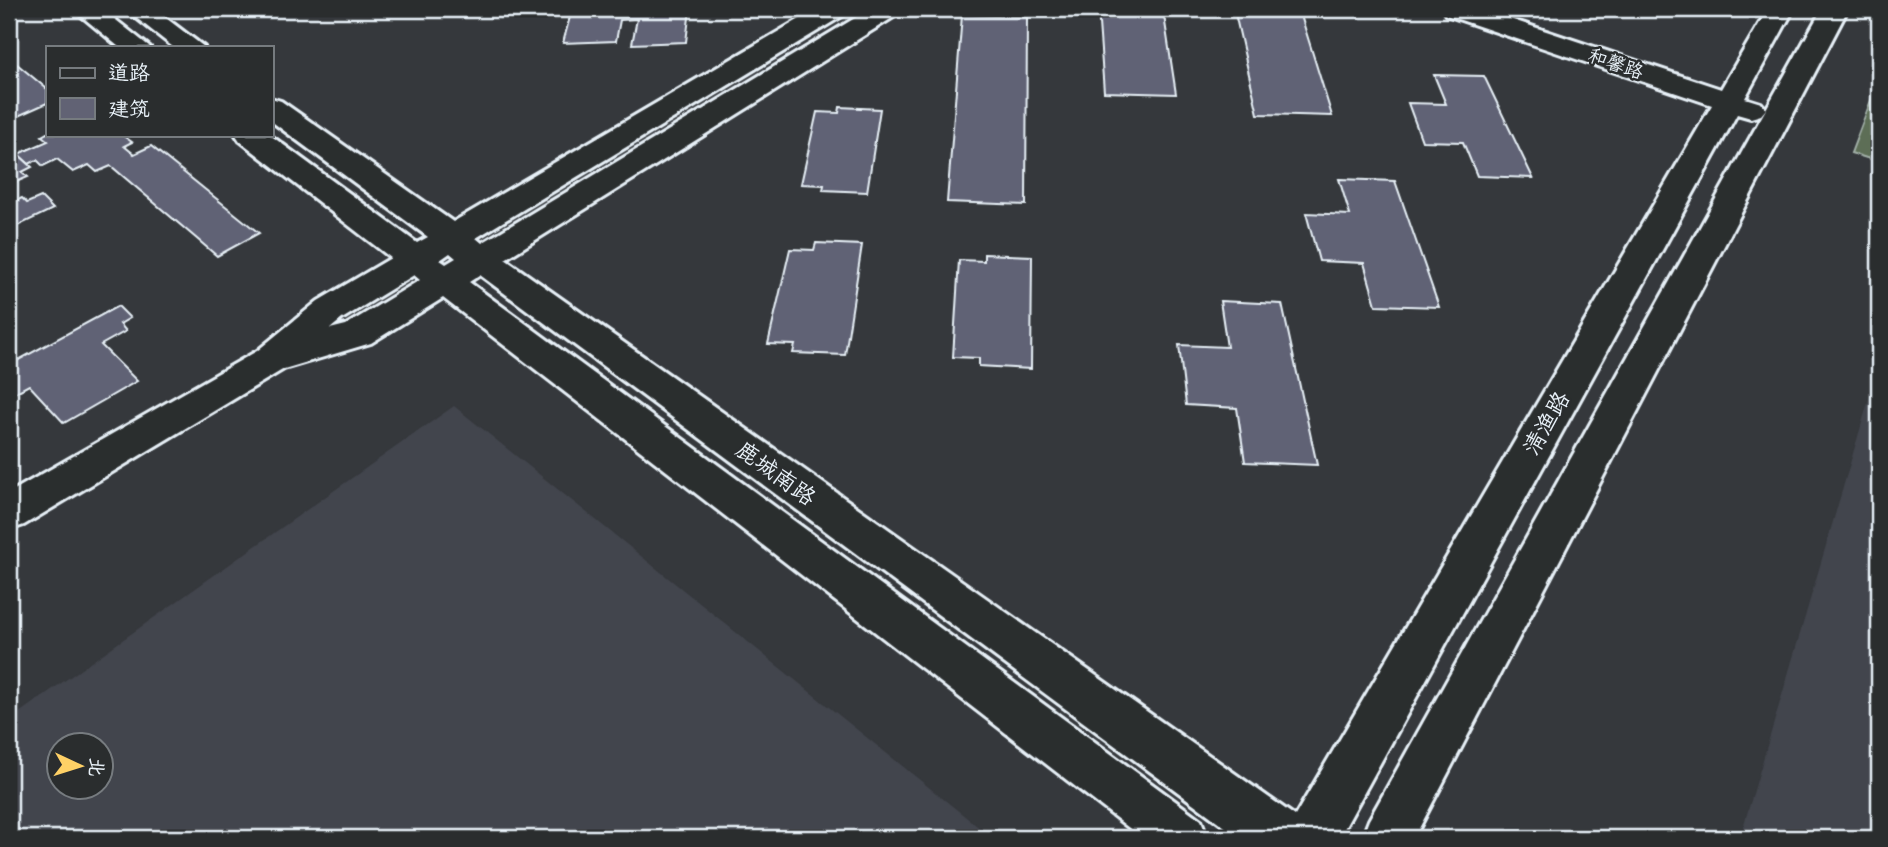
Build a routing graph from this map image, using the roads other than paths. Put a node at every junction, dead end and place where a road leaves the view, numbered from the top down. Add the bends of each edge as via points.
1 (86, 9) edge
2 (138, 9) edge
3 (835, 9) edge
4 (888, 9) edge
5 (1455, 9) edge
6 (1504, 9) edge
7 (1781, 9) edge
8 (1835, 9) edge
9 (135, 46) edge
10 (189, 46) edge
11 (1733, 94) junction
12 (273, 108) edge
13 (1781, 110) junction
14 (252, 136) edge
15 (465, 248) junction
16 (429, 270) junction
17 (9, 513) edge
18 (1183, 838) edge
19 (1282, 838) edge
20 (1311, 838) edge
21 (1387, 838) edge

1 - 9 street
2 - 10 street
3 - 15 street
4 - 15 street
5 - 11 street, 和馨路
6 - 11 street, 和馨路
7 - 11 street, 清渔路
8 - 13 street
11 - 13 street, 和馨路
11 - 20 street, 清渔路
12 - 15 street, 鹿城南路
13 - 21 street
14 - 16 street, 鹿城南路
15 - 16 street
15 - 19 street, 鹿城南路
16 - 17 street via 358,334 270,361
16 - 18 street, 鹿城南路

